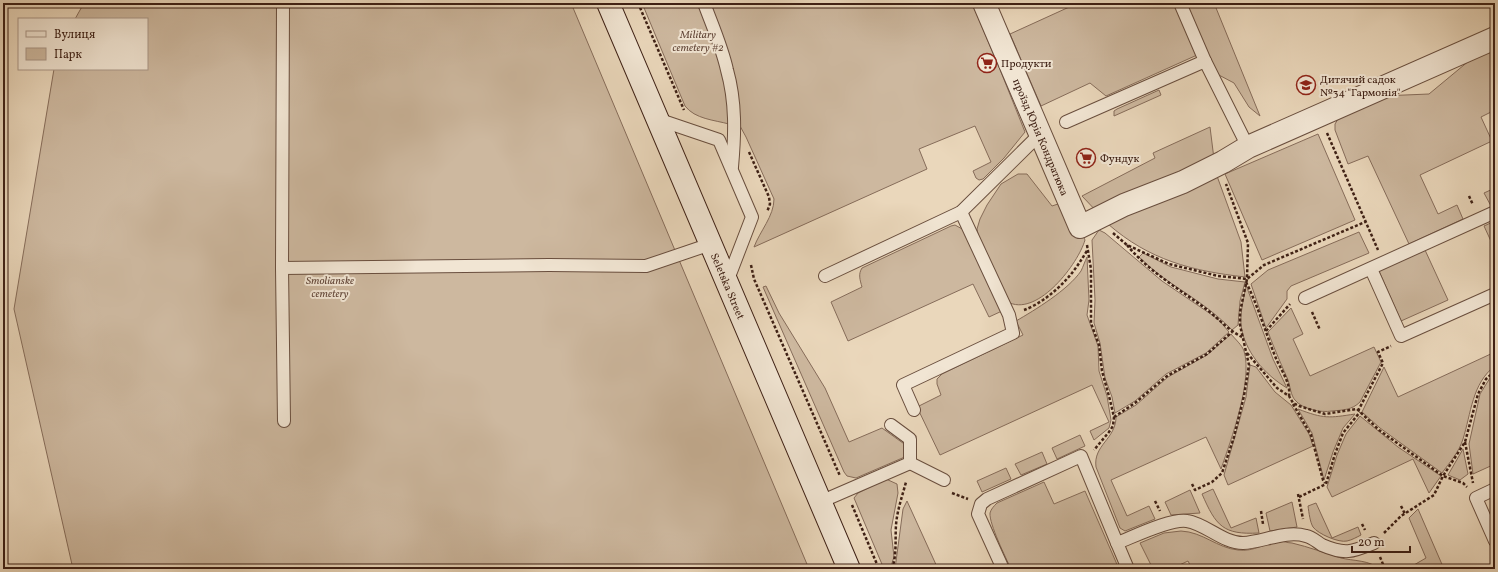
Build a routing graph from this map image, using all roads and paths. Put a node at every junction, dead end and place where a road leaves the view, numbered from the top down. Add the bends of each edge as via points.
1 (283, 3) edge
2 (608, 3) edge
3 (638, 3) edge
4 (704, 3) edge
5 (984, 3) edge
6 (1180, 3) edge
7 (1495, 38) edge
8 (1205, 61) junction
9 (686, 113) dead end
10 (1320, 116) junction
11 (656, 119) junction
12 (1066, 122) dead end
13 (735, 129) junction
14 (1039, 135) junction
15 (1248, 147) junction
16 (1218, 165) junction
17 (731, 168) junction
18 (961, 212) junction
19 (1495, 212) edge
20 (765, 217) dead end
21 (1365, 222) junction
22 (1088, 223) junction
23 (711, 244) junction
24 (1127, 244) junction
25 (1088, 248) junction
26 (751, 260) dead end
27 (1384, 263) junction
28 (282, 268) junction
29 (1371, 269) junction
30 (825, 276) dead end
31 (1247, 280) junction
32 (726, 282) junction
33 (1495, 294) edge
34 (1305, 298) junction
35 (1009, 315) junction
36 (1320, 330) dead end
37 (1266, 331) junction
38 (1232, 332) junction
39 (1242, 337) junction
40 (1395, 345) dead end
41 (1247, 352) junction
42 (1495, 371) edge
43 (1289, 396) junction
44 (1291, 400) junction
45 (914, 410) dead end
46 (1359, 411) junction
47 (1114, 417) junction
48 (284, 421) dead end
49 (891, 424) dead end
50 (1465, 442) junction
51 (1094, 450) dead end
52 (910, 462) junction
53 (1443, 476) junction
54 (944, 480) joint
55 (1192, 484) dead end
56 (1326, 484) junction
57 (1495, 489) edge
58 (846, 490) junction
59 (1476, 498) junction
60 (820, 502) junction
61 (981, 504) junction
62 (1401, 506) dead end
63 (1405, 514) junction
64 (1306, 536) junction
65 (1495, 541) edge
66 (1117, 543) junction
67 (1374, 543) joint
68 (849, 569) edge
69 (879, 569) edge
70 (892, 569) edge
71 (1003, 569) edge
72 (1128, 569) edge

1 - 28 lane
2 - 11 street, Seletska Street
3 - 9 path via 682,109
4 - 13 lane via 727,69
5 - 14 street, проїзд Юрія Кондратюка
6 - 8 lane
7 - 10 street
8 - 12 lane
8 - 15 lane
10 - 15 street
10 - 21 path
11 - 17 lane via 719,140
11 - 23 street, Seletska Street
13 - 17 lane
13 - 20 path via 743,137 769,197
14 - 18 lane
14 - 22 street, проїзд Юрія Кондратюка
15 - 16 street
16 - 22 street
16 - 31 path via 1248,243
17 - 32 lane via 752,217
18 - 30 lane
18 - 35 lane
19 - 27 lane
21 - 27 path
21 - 31 path via 1264,265
22 - 24 path
22 - 25 path
23 - 28 lane via 646,266
23 - 32 street, Seletska Street
24 - 31 path via 1169,264
24 - 38 path via 1138,258 1163,279 1212,313
25 - 35 path via 1074,272 1053,292 1027,309
25 - 47 path via 1091,269 1091,323 1099,345 1102,371
26 - 58 path via 754,279
27 - 29 lane
28 - 48 lane
29 - 33 lane via 1401,336
29 - 34 lane
31 - 37 path
31 - 39 path via 1240,312
32 - 60 street, Seletska Street
34 - 36 path
34 - 37 path via 1289,304
35 - 45 lane via 1014,333 903,385
37 - 43 path via 1289,387
38 - 39 path
38 - 47 path via 1207,354 1167,376
39 - 41 path
40 - 46 path via 1378,352 1383,363
41 - 43 path via 1277,388
41 - 55 path via 1249,365 1244,396 1222,473 1212,482 1195,490
42 - 50 path via 1486,379 1478,394
43 - 44 path
44 - 46 path via 1298,406 1325,414 1357,409
44 - 56 path via 1312,435
46 - 53 path via 1379,430
46 - 56 path via 1343,433
47 - 51 path via 1113,426
49 - 52 lane via 910,439
50 - 53 path
50 - 59 path
52 - 54 lane
52 - 58 lane
52 - 70 path via 898,511 896,558
53 - 59 path via 1463,483
53 - 63 path via 1434,495
54 - 61 path via 950,493
56 - 64 path via 1299,495
57 - 59 lane
58 - 60 lane
58 - 69 path
59 - 65 lane
60 - 68 street, Seletska Street
61 - 66 lane via 1081,456
61 - 71 lane via 978,514
62 - 63 path
63 - 67 path
64 - 66 lane via 1283,535 1243,543 1186,521 1166,524
64 - 67 lane via 1339,551 1353,552
66 - 72 lane

